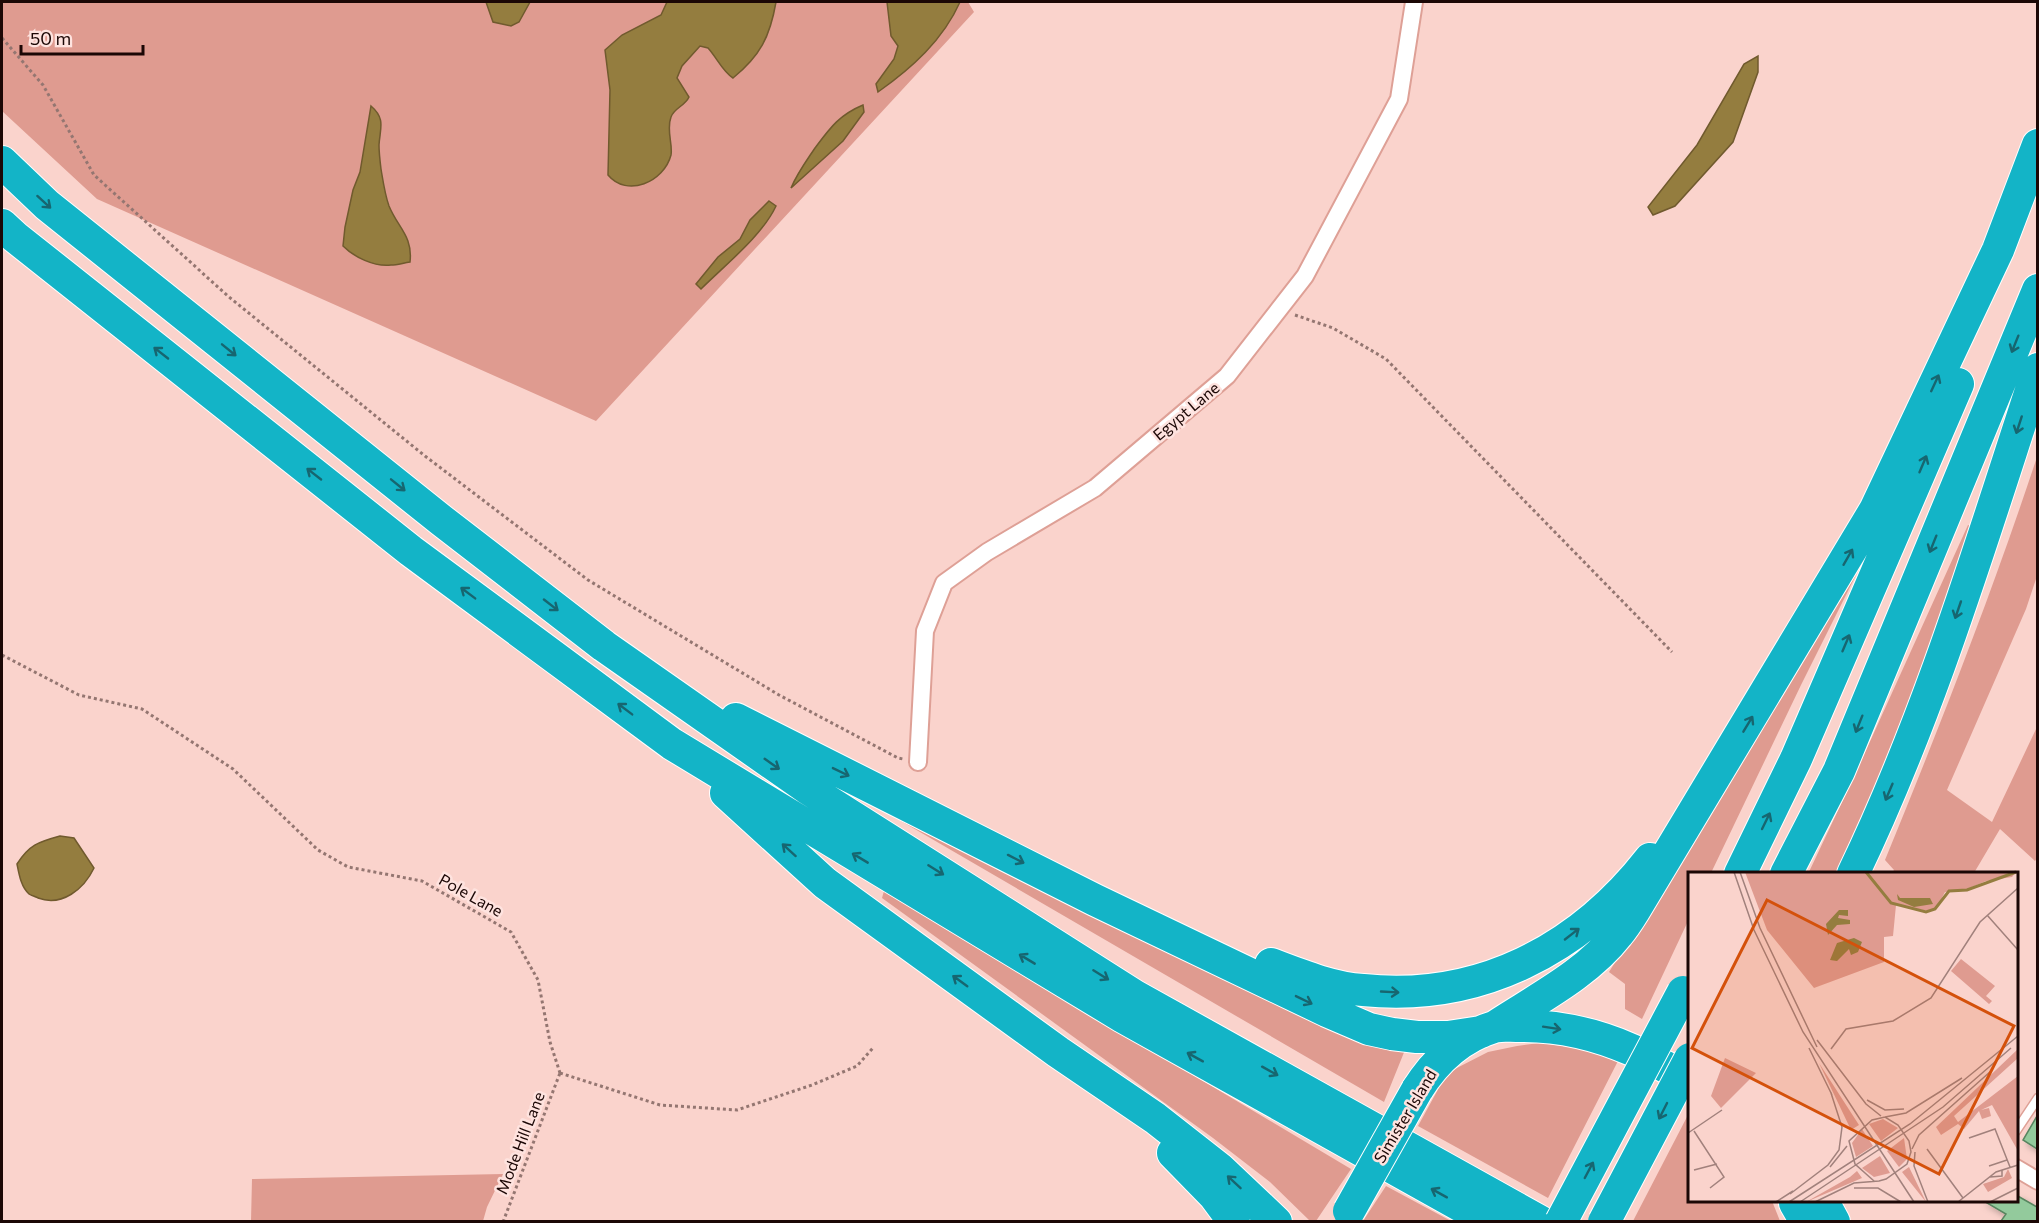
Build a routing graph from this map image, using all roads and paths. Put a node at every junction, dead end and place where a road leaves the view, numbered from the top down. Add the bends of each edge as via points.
1 (1414, 2) edge
2 (2, 38) edge
3 (2037, 145) edge
4 (2, 162) edge
5 (2037, 200) edge
6 (2, 225) edge
7 (2037, 290) edge
8 (1279, 309) junction
9 (2037, 369) edge
10 (604, 646) junction
11 (1672, 652) dead end
12 (2, 655) edge
13 (672, 744) junction
14 (918, 762) joint
15 (1724, 763) junction
16 (1740, 872) edge
17 (1787, 872) edge
18 (1855, 872) edge
19 (1095, 900) junction
20 (1686, 985) edge
21 (1489, 1029) junction
22 (873, 1048) dead end
23 (1058, 1052) junction
24 (1688, 1061) edge
25 (560, 1072) junction
26 (1688, 1079) edge
27 (2037, 1098) edge
28 (2018, 1128) edge
29 (2018, 1169) edge
30 (2037, 1181) edge
31 (1803, 1209) edge
32 (1347, 1216) edge
33 (503, 1221) edge
34 (1234, 1221) edge
35 (1276, 1221) edge
36 (1490, 1221) edge
37 (1541, 1221) edge
38 (1561, 1221) edge
39 (1604, 1221) edge
40 (1834, 1221) edge

1 - 8 street, Egypt Lane via 1399,99 1305,276
2 - 14 path via 43,85 94,175 229,297 425,456 588,580 779,695 898,758
15 -> 3 highway via 1875,510 1998,250
4 -> 10 highway via 47,205
16 -> 5 highway via 1796,759
13 -> 6 highway via 411,551
7 -> 17 highway via 1839,771
8 - 11 path via 1333,328 1386,359
8 - 14 street, Egypt Lane via 1227,376 1095,488 987,552 944,583 925,631
9 -> 18 highway via 1923,712
10 -> 19 highway via 691,696
10 -> 37 highway via 807,788 1135,996
12 - 25 path, Pole Lane via 79,695 142,709 234,769 318,850 348,867 422,881 512,932 538,980
23 -> 13 highway via 825,883
36 -> 13 highway via 1123,1017
19 -> 15 highway via 1309,978 1361,990 1441,990 1508,971 1570,937 1643,867
15 - 21 highway via 1618,935 1578,972
19 -> 21 highway via 1369,1029 1417,1037 1448,1037
38 -> 20 highway, bridge
21 -> 26 highway, Simister Island via 1538,1025 1586,1034 1633,1051
21 - 32 highway, Simister Island, bridge via 1441,1058 1426,1076
22 - 25 path via 857,1066 737,1110 660,1105
23 - 34 highway via 1183,1162
35 -> 23 highway via 1155,1118
24 -> 39 highway, bridge
25 - 33 path, Mode Hill Lane
27 - 28 lane
29 - 30 street
31 - 40 highway

